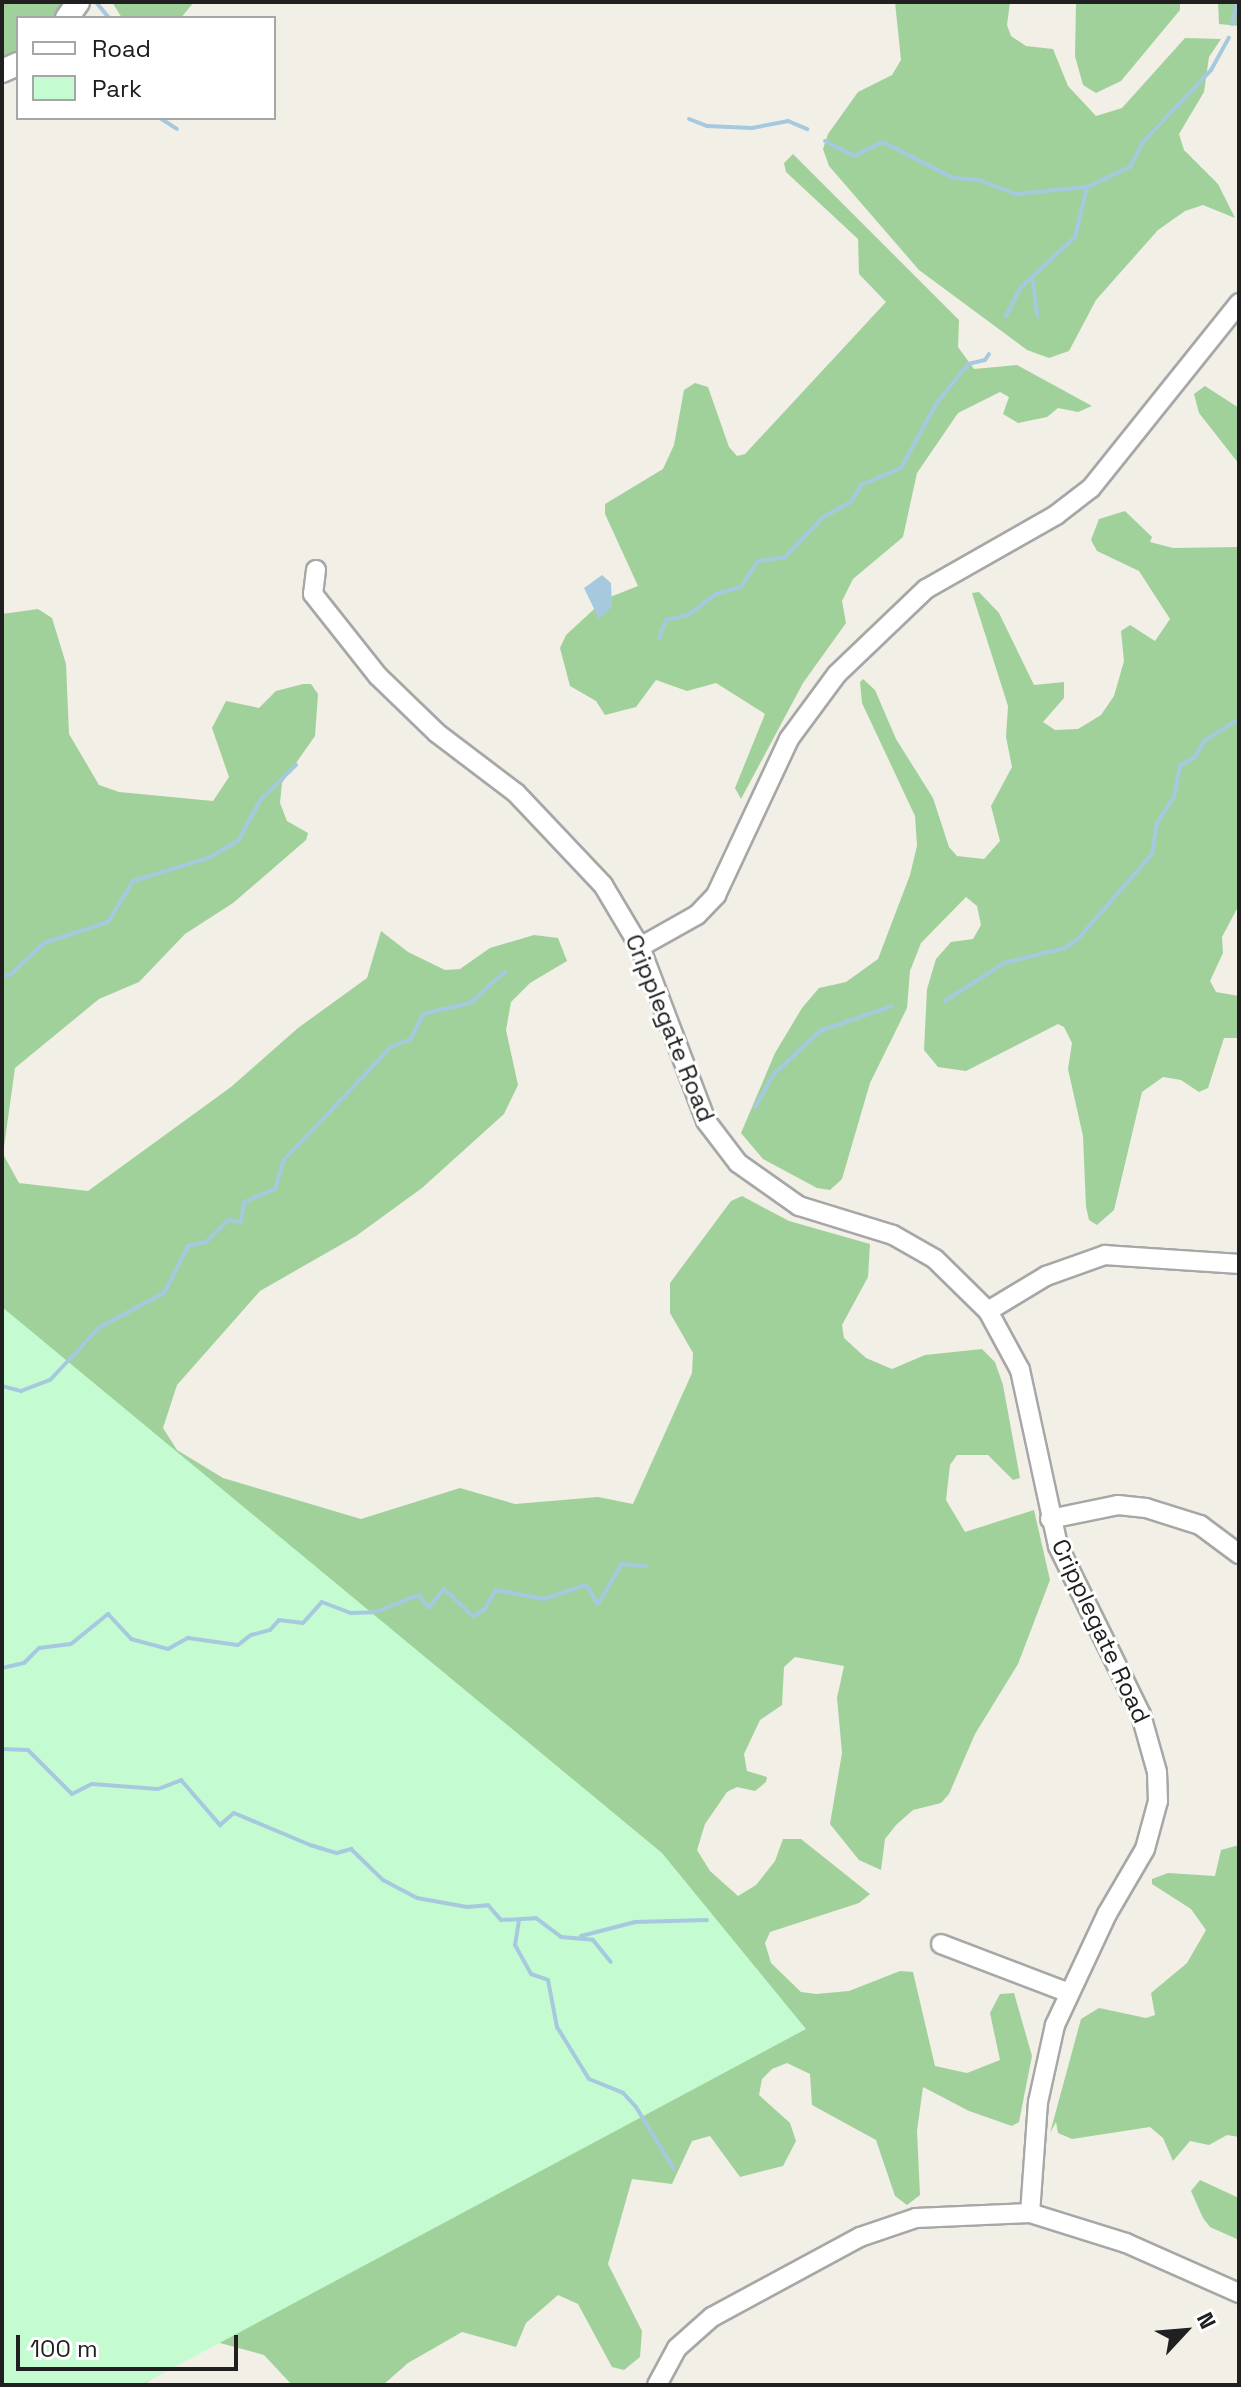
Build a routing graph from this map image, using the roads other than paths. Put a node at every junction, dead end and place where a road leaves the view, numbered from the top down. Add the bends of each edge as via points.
1 (1239, 303) edge
2 (316, 570) dead end
3 (640, 947) junction
4 (1239, 1264) edge
5 (988, 1311) junction
6 (1050, 1519) junction
7 (1239, 1554) edge
8 (941, 1944) dead end
9 (1069, 1993) junction
10 (1030, 2213) junction
11 (1239, 2293) edge
12 (657, 2385) edge

1 - 3 street via 1091,488 1056,515 926,589 837,674 789,739 716,895 697,915
2 - 3 street, Cripplegate Road via 313,594 378,676 562,838 603,885
3 - 5 street, Cripplegate Road via 694,1095 706,1121 738,1163 799,1206 912,1244 957,1275
4 - 5 street via 1105,1255 1046,1276
5 - 6 street, Cripplegate Road via 1011,1348 1027,1391
6 - 7 street via 1118,1505 1146,1508 1200,1525
6 - 9 street, Cripplegate Road via 1074,1582 1139,1709 1157,1772 1156,1822
8 - 9 street
9 - 10 street, Cripplegate Road via 1048,2048 1038,2102
10 - 11 street via 1126,2243
10 - 12 street via 950,2213 860,2237 712,2317 677,2348

